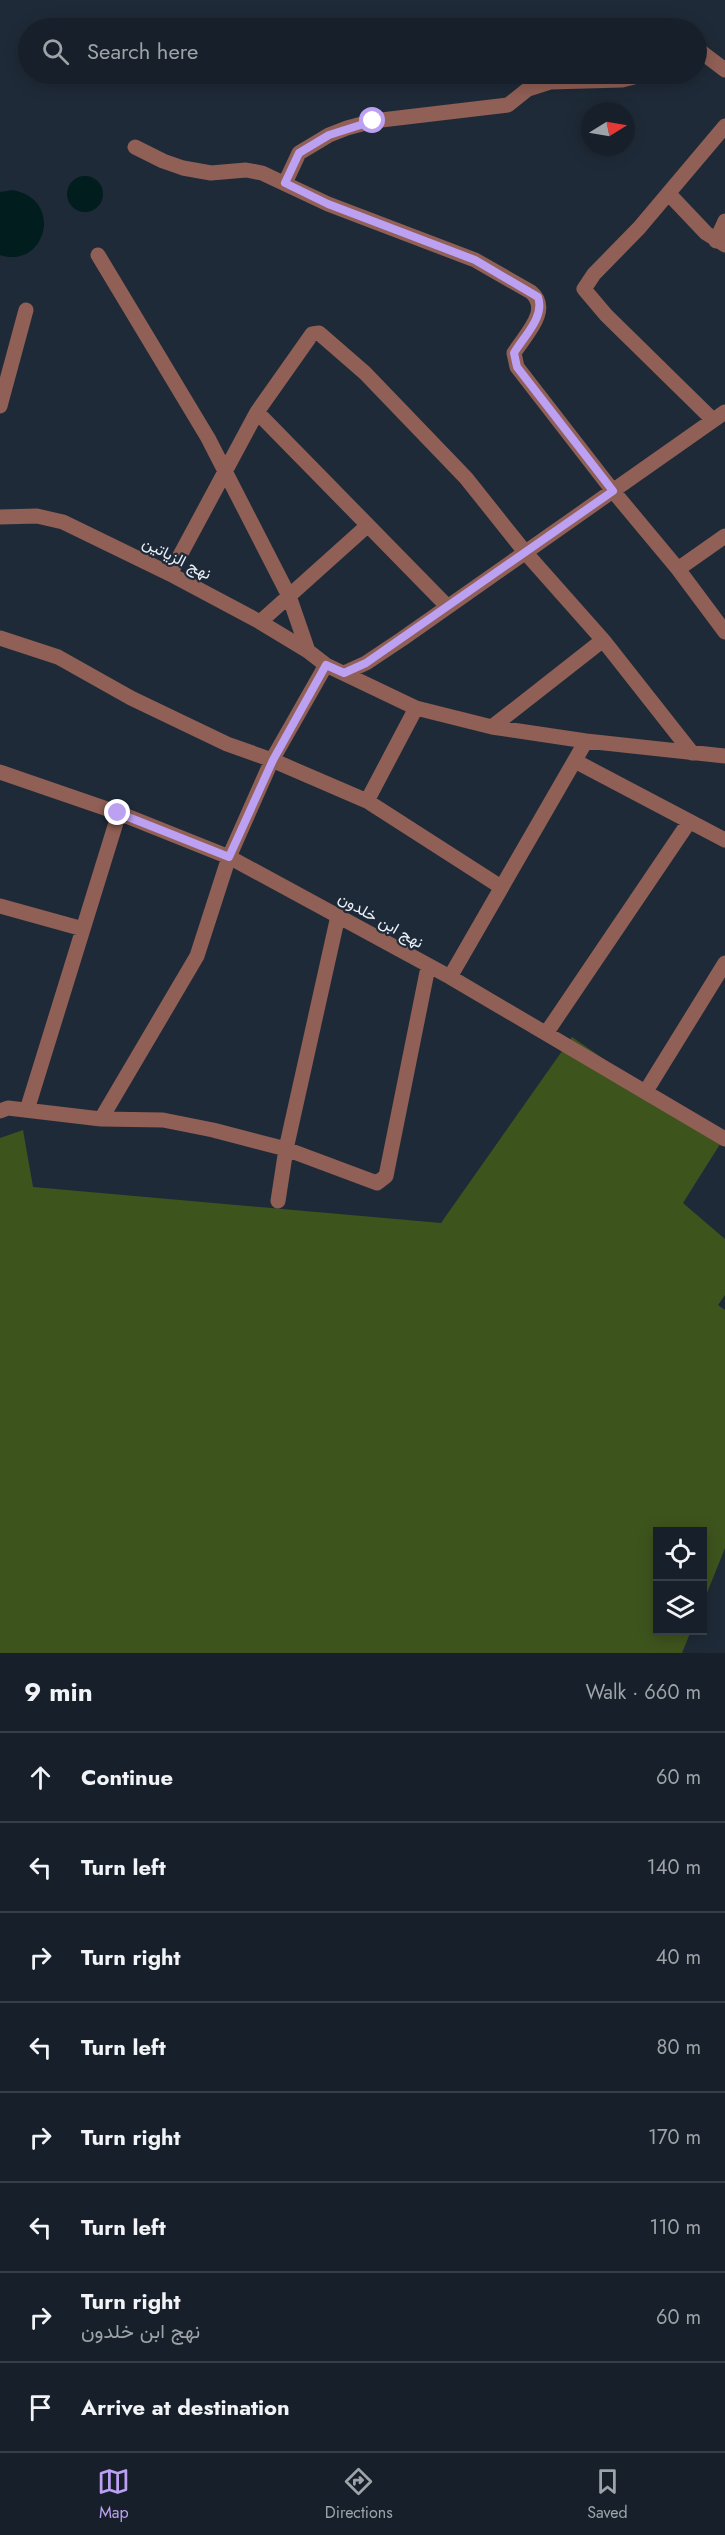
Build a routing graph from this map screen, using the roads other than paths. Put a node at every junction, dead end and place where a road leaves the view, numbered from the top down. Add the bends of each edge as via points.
1 (707, 56) edge
2 (725, 70) edge
3 (544, 84) edge
4 (725, 126) edge
5 (135, 147) dead end
6 (285, 183) junction
7 (669, 194) junction
8 (725, 221) edge
9 (720, 243) edge
10 (98, 255) dead end
11 (26, 310) dead end
12 (0, 406) edge
13 (256, 412) junction
14 (719, 415) edge
15 (223, 471) junction
16 (613, 491) junction
17 (0, 517) edge
18 (367, 526) junction
19 (725, 536) edge
20 (525, 552) junction
21 (678, 569) junction
22 (170, 574) junction
23 (289, 596) junction
24 (447, 606) junction
25 (260, 622) junction
26 (725, 632) edge
27 (0, 638) edge
28 (603, 640) junction
29 (308, 651) junction
30 (326, 665) junction
31 (344, 673) junction
32 (416, 708) junction
33 (492, 727) junction
34 (586, 741) junction
35 (692, 753) junction
36 (725, 756) edge
37 (273, 760) junction
38 (575, 761) junction
39 (1, 776) edge
40 (367, 801) junction
41 (118, 813) junction
42 (689, 822) junction
43 (725, 840) edge
44 (229, 857) junction
45 (501, 887) junction
46 (0, 906) edge
47 (338, 915) junction
48 (83, 929) junction
49 (725, 963) edge
50 (428, 967) junction
51 (450, 977) junction
52 (547, 1032) junction
53 (646, 1091) junction
54 (3, 1108) edge
55 (27, 1110) junction
56 (101, 1119) junction
57 (725, 1139) edge
58 (286, 1149) junction
59 (278, 1201) dead end

1 - 2 street
3 - 6 street via 528,89 508,105 373,121 347,128 299,153
4 - 7 street
5 - 6 street via 183,168 211,173 262,173
6 - 16 street via 328,204 475,260 538,297 540,313 514,353 517,367
7 - 9 street
7 - 14 street via 584,289 606,315
8 - 9 street
10 - 15 street via 208,438
11 - 12 street
13 - 15 street
13 - 18 street
13 - 20 street via 312,334 319,333 365,373 466,478
14 - 16 street
15 - 22 street
15 - 23 street
16 - 20 street
16 - 21 street
17 - 22 street, نهج الزياتين via 49,518
18 - 23 street
18 - 24 street
19 - 21 street
20 - 24 street
20 - 28 street
21 - 26 street
22 - 25 street, نهج الزياتين
23 - 25 street
23 - 29 street
24 - 31 street via 373,659
25 - 29 street, نهج الزياتين
27 - 37 street via 58,657 131,699 227,744
28 - 33 street
28 - 35 street
29 - 30 street, نهج الزياتين
30 - 31 street, نهج الزياتين
30 - 37 street
31 - 32 street, نهج الزياتين
32 - 33 street, نهج الزياتين
32 - 40 street
33 - 34 street, نهج الزياتين
34 - 35 street, نهج الزياتين
34 - 38 street
35 - 36 street, نهج الزياتين
37 - 40 street
37 - 44 street
38 - 42 street
38 - 45 street
39 - 41 street, نهج ابن خلدون
40 - 45 street
41 - 44 street, نهج ابن خلدون
41 - 48 street
42 - 43 street
42 - 52 street
44 - 47 street, نهج ابن خلدون
44 - 56 street via 197,956
45 - 51 street
46 - 48 street
47 - 50 street, نهج ابن خلدون
47 - 58 street
48 - 55 street
49 - 53 street
50 - 51 street, نهج ابن خلدون
50 - 58 street via 386,1176 372,1182
51 - 52 street, نهج ابن خلدون
52 - 53 street, نهج ابن خلدون
53 - 57 street, نهج ابن خلدون
54 - 55 street
55 - 56 street
56 - 58 street via 163,1120
58 - 59 street

